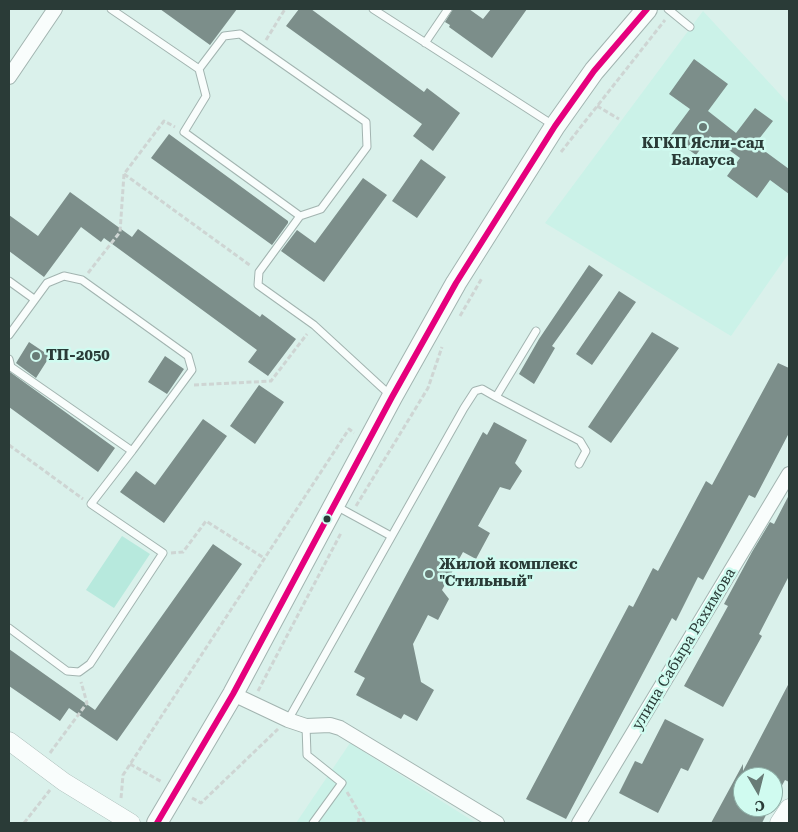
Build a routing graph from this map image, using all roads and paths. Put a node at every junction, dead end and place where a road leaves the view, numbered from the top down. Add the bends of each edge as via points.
1 (55, 9) edge
2 (111, 9) edge
3 (284, 9) edge
4 (373, 9) edge
5 (448, 9) edge
6 (647, 9) edge
7 (670, 10) edge
8 (690, 27) dead end
9 (425, 43) junction
10 (260, 50) junction
11 (199, 68) junction
12 (9, 77) edge
13 (597, 106) junction
14 (619, 119) dead end
15 (555, 126) junction
16 (184, 132) junction
17 (556, 158) dead end
18 (124, 174) junction
19 (300, 216) junction
20 (487, 269) dead end
21 (258, 272) junction
22 (82, 280) junction
23 (9, 281) edge
24 (34, 299) junction
25 (458, 319) dead end
26 (314, 325) junction
27 (536, 331) dead end
28 (9, 335) edge
29 (443, 344) dead end
30 (9, 359) edge
31 (182, 386) junction
32 (392, 397) junction
33 (496, 397) junction
34 (349, 429) dead end
35 (9, 445) edge
36 (132, 451) junction
37 (579, 464) dead end
38 (789, 474) edge
39 (91, 504) junction
40 (343, 510) junction
41 (391, 536) junction
42 (163, 553) junction
43 (264, 558) junction
44 (9, 628) edge
45 (78, 672) junction
46 (233, 694) junction
47 (251, 703) junction
48 (288, 720) junction
49 (306, 726) junction
50 (9, 741) edge
51 (42, 764) junction
52 (130, 764) junction
53 (60, 778) junction
54 (342, 783) junction
55 (177, 790) junction
56 (789, 808) edge
57 (360, 814) junction
58 (121, 821) edge
59 (24, 823) edge
60 (157, 823) edge
61 (313, 823) edge
62 (358, 823) edge
63 (365, 823) edge
64 (498, 823) edge
65 (579, 823) edge
66 (780, 823) edge

1 - 12 street
2 - 11 lane
3 - 10 path
4 - 9 lane
5 - 9 lane
6 - 15 main road via 594,71
7 - 8 lane
7 - 13 path
9 - 15 lane
10 - 11 lane via 240,34 224,36
10 - 19 lane via 366,122 367,147 322,208
11 - 16 lane via 206,96
13 - 14 path
13 - 17 path
15 - 32 main road via 456,283
16 - 18 path via 164,121
16 - 19 lane
18 - 21 path
18 - 22 path via 120,232
19 - 21 lane
20 - 25 path
21 - 26 lane via 258,285
22 - 24 lane via 64,276 47,283
22 - 31 lane via 188,356 192,370
23 - 24 lane
24 - 28 lane
26 - 31 path via 271,380
26 - 32 lane
27 - 33 lane
29 - 40 path via 428,388
30 - 36 lane via 11,367
31 - 36 lane
32 - 40 main road
33 - 37 lane via 580,440 586,451
33 - 41 lane via 482,389 475,391
34 - 43 path
35 - 39 path
36 - 39 lane
38 - 65 street, улица Сабыра Рахимова
39 - 42 lane
40 - 41 lane
40 - 46 main road
40 - 47 path
41 - 48 lane
42 - 43 path via 183,552 206,521
42 - 45 lane via 90,664
43 - 52 path
44 - 45 lane via 66,671
45 - 51 path via 87,703
46 - 47 street
46 - 55 main road
47 - 48 street
48 - 49 street
48 - 55 path via 201,802
49 - 54 lane via 306,756
49 - 64 street via 340,728
50 - 51 street
51 - 53 street
52 - 55 path
52 - 58 path via 123,775
53 - 58 street
53 - 59 path
54 - 57 path
54 - 61 lane
55 - 60 main road
56 - 66 street
57 - 62 path
57 - 63 path

